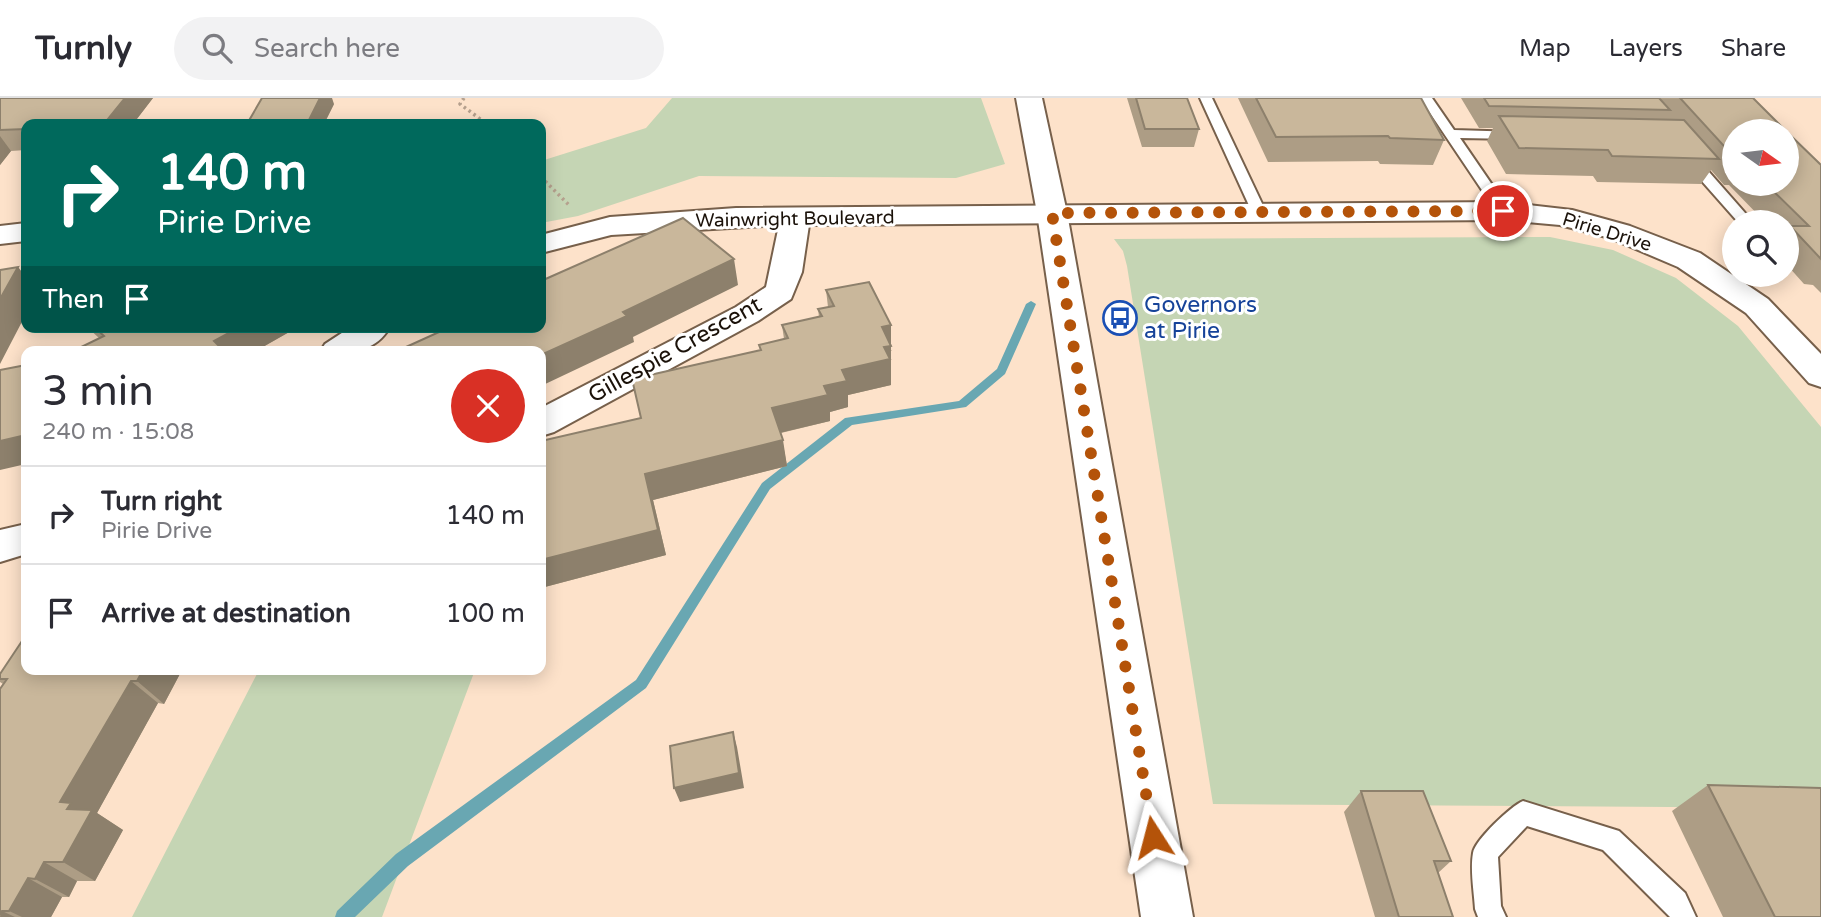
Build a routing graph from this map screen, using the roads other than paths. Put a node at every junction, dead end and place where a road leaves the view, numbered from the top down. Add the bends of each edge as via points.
1 (1029, 98) edge
2 (1206, 98) edge
3 (1426, 98) edge
4 (1449, 134) junction
5 (1533, 136) edge
6 (1682, 150) edge
7 (1735, 210) edge
8 (1503, 211) junction
9 (1259, 212) junction
10 (1052, 213) junction
11 (795, 219) junction
12 (21, 233) edge
13 (0, 235) edge
14 (546, 243) edge
15 (365, 333) edge
16 (346, 346) edge
17 (1821, 375) edge
18 (546, 420) edge
19 (21, 540) edge
20 (0, 546) edge
21 (1167, 917) edge
22 (1493, 917) edge
23 (1683, 917) edge

1 - 10 street
2 - 9 lane
3 - 4 lane
4 - 5 lane
4 - 8 lane
6 - 7 lane
8 - 9 street, Pirie Drive
8 - 17 street, Pirie Drive via 1574,219 1689,260 1757,306
9 - 10 street, Pirie Drive
10 - 11 street, Wainwright Boulevard
10 - 21 street
11 - 14 street, Wainwright Boulevard via 736,217 610,226
11 - 18 street, Gillespie Crescent via 780,292
12 - 13 street
15 - 16 street
19 - 20 street
22 - 23 lane via 1488,909 1485,853 1523,813 1610,840 1676,902

